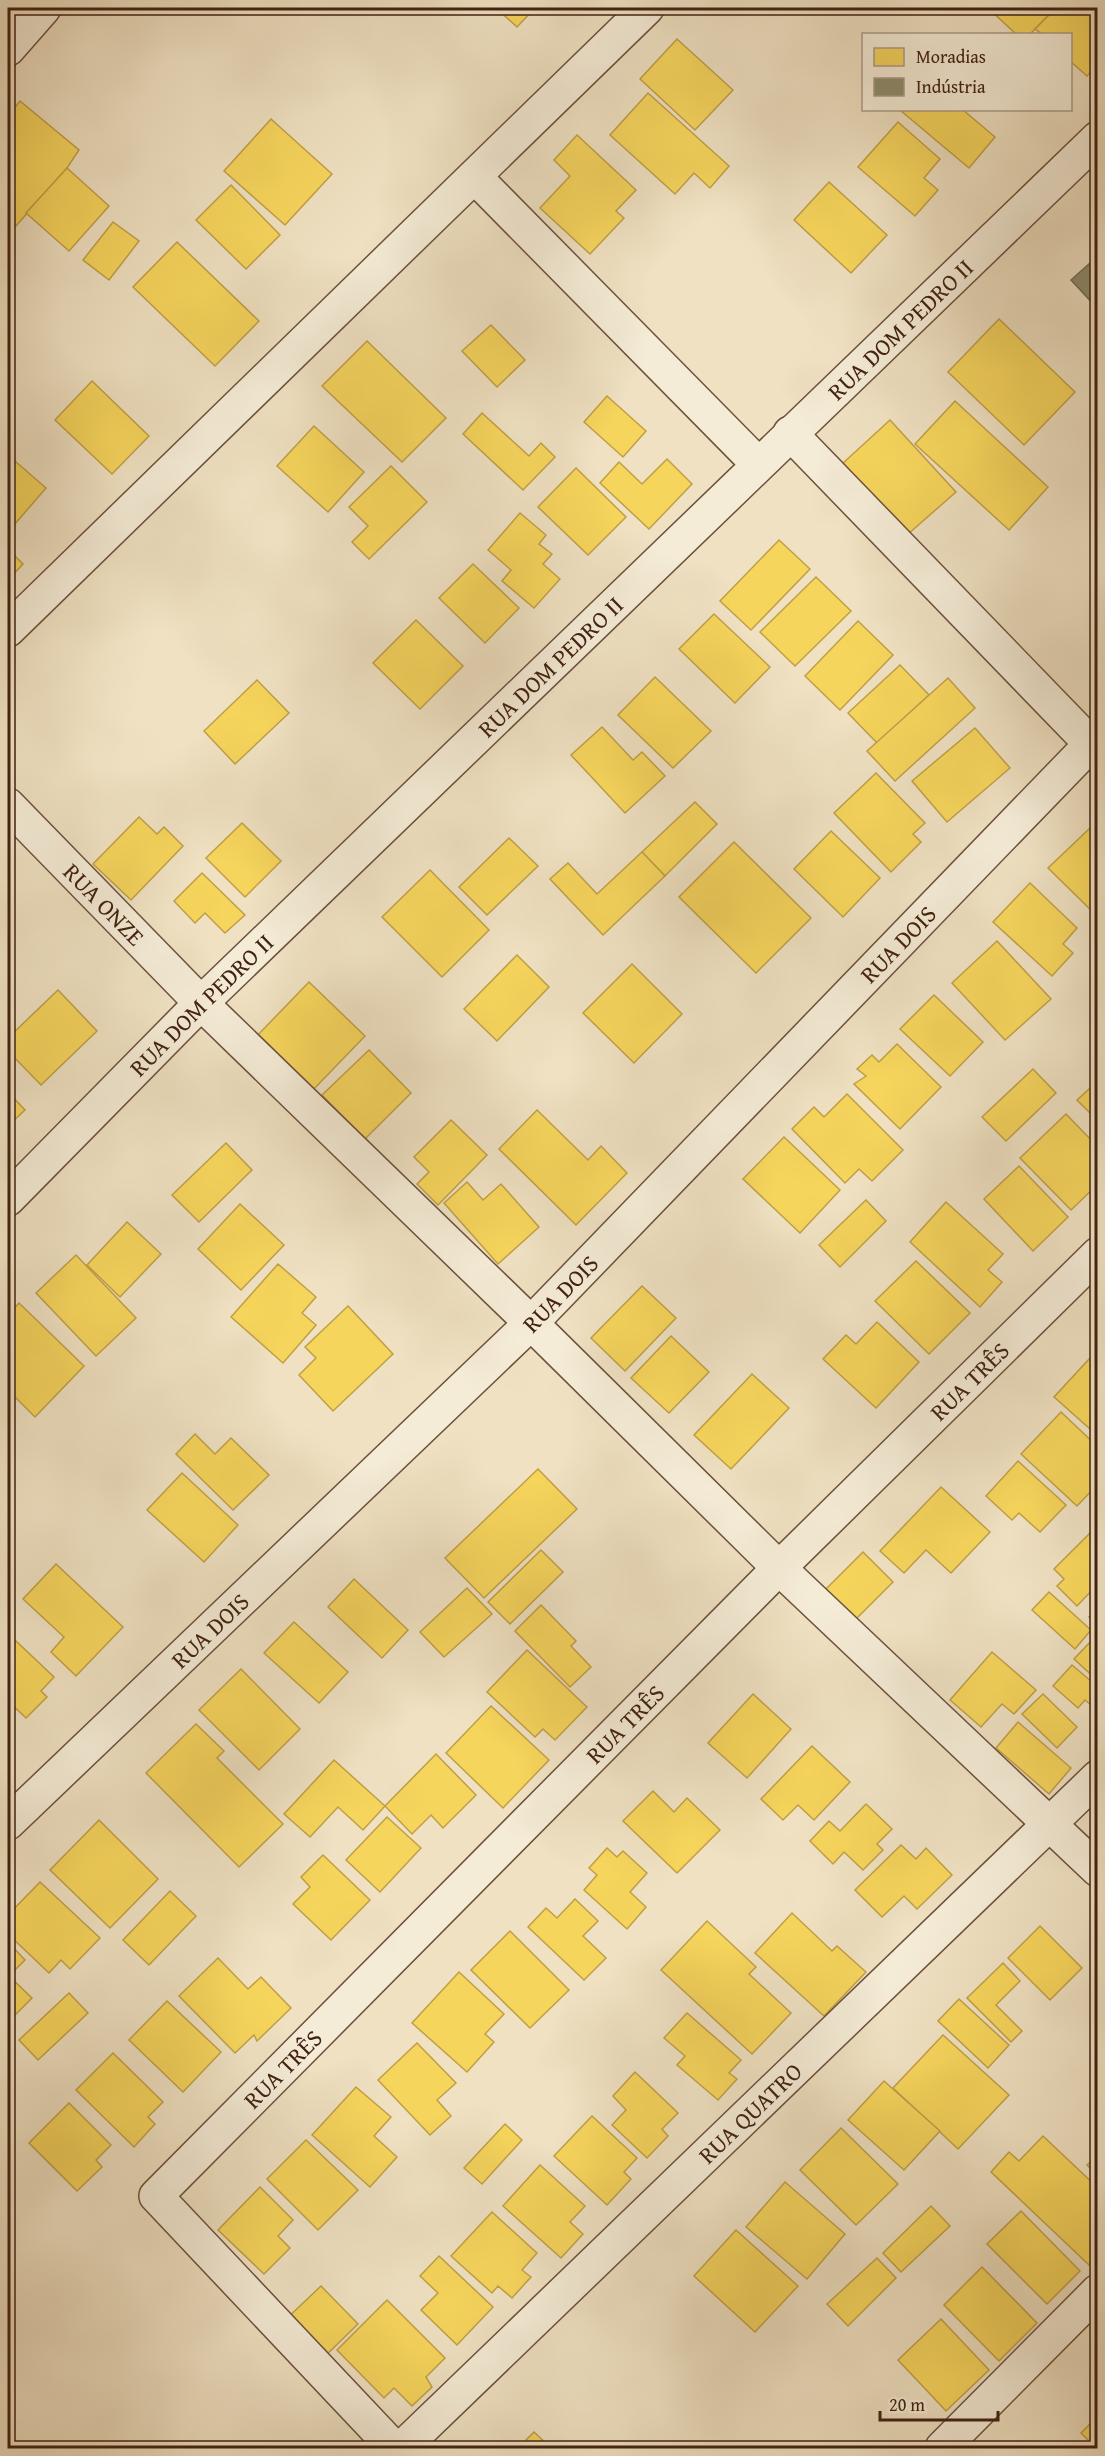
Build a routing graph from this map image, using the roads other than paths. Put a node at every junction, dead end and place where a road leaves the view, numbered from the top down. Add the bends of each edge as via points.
1 (44, 8) edge
2 (647, 8) edge
3 (8, 49) edge
4 (1098, 138) edge
5 (475, 177) junction
6 (789, 433) junction
7 (758, 464) junction
8 (8, 630) edge
9 (8, 805) edge
10 (201, 1003) junction
11 (8, 1199) edge
12 (1098, 1254) edge
13 (531, 1323) junction
14 (779, 1568) junction
15 (1098, 1777) edge
16 (8, 1823) edge
17 (1050, 1825) junction
18 (1098, 1870) edge
19 (1098, 2291) edge
20 (393, 2448) edge
21 (402, 2448) edge
22 (942, 2448) edge

1 - 3 street
2 - 5 street
4 - 6 street, RUA DOM PEDRO II
5 - 7 street
5 - 8 street
6 - 7 street, RUA DOM PEDRO II
6 - 13 street, RUA DOIS via 1092,744
7 - 10 street, RUA DOM PEDRO II
9 - 10 street, RUA ONZE
10 - 11 street, RUA DOM PEDRO II
10 - 13 street, RUA ONZE
12 - 14 street, RUA TRÊS
13 - 14 street, RUA ONZE
13 - 16 street, RUA DOIS
14 - 17 street, RUA ONZE
14 - 20 street, RUA TRÊS via 156,2196
15 - 17 street, RUA QUATRO
17 - 18 street
17 - 21 street, RUA QUATRO
19 - 22 street

